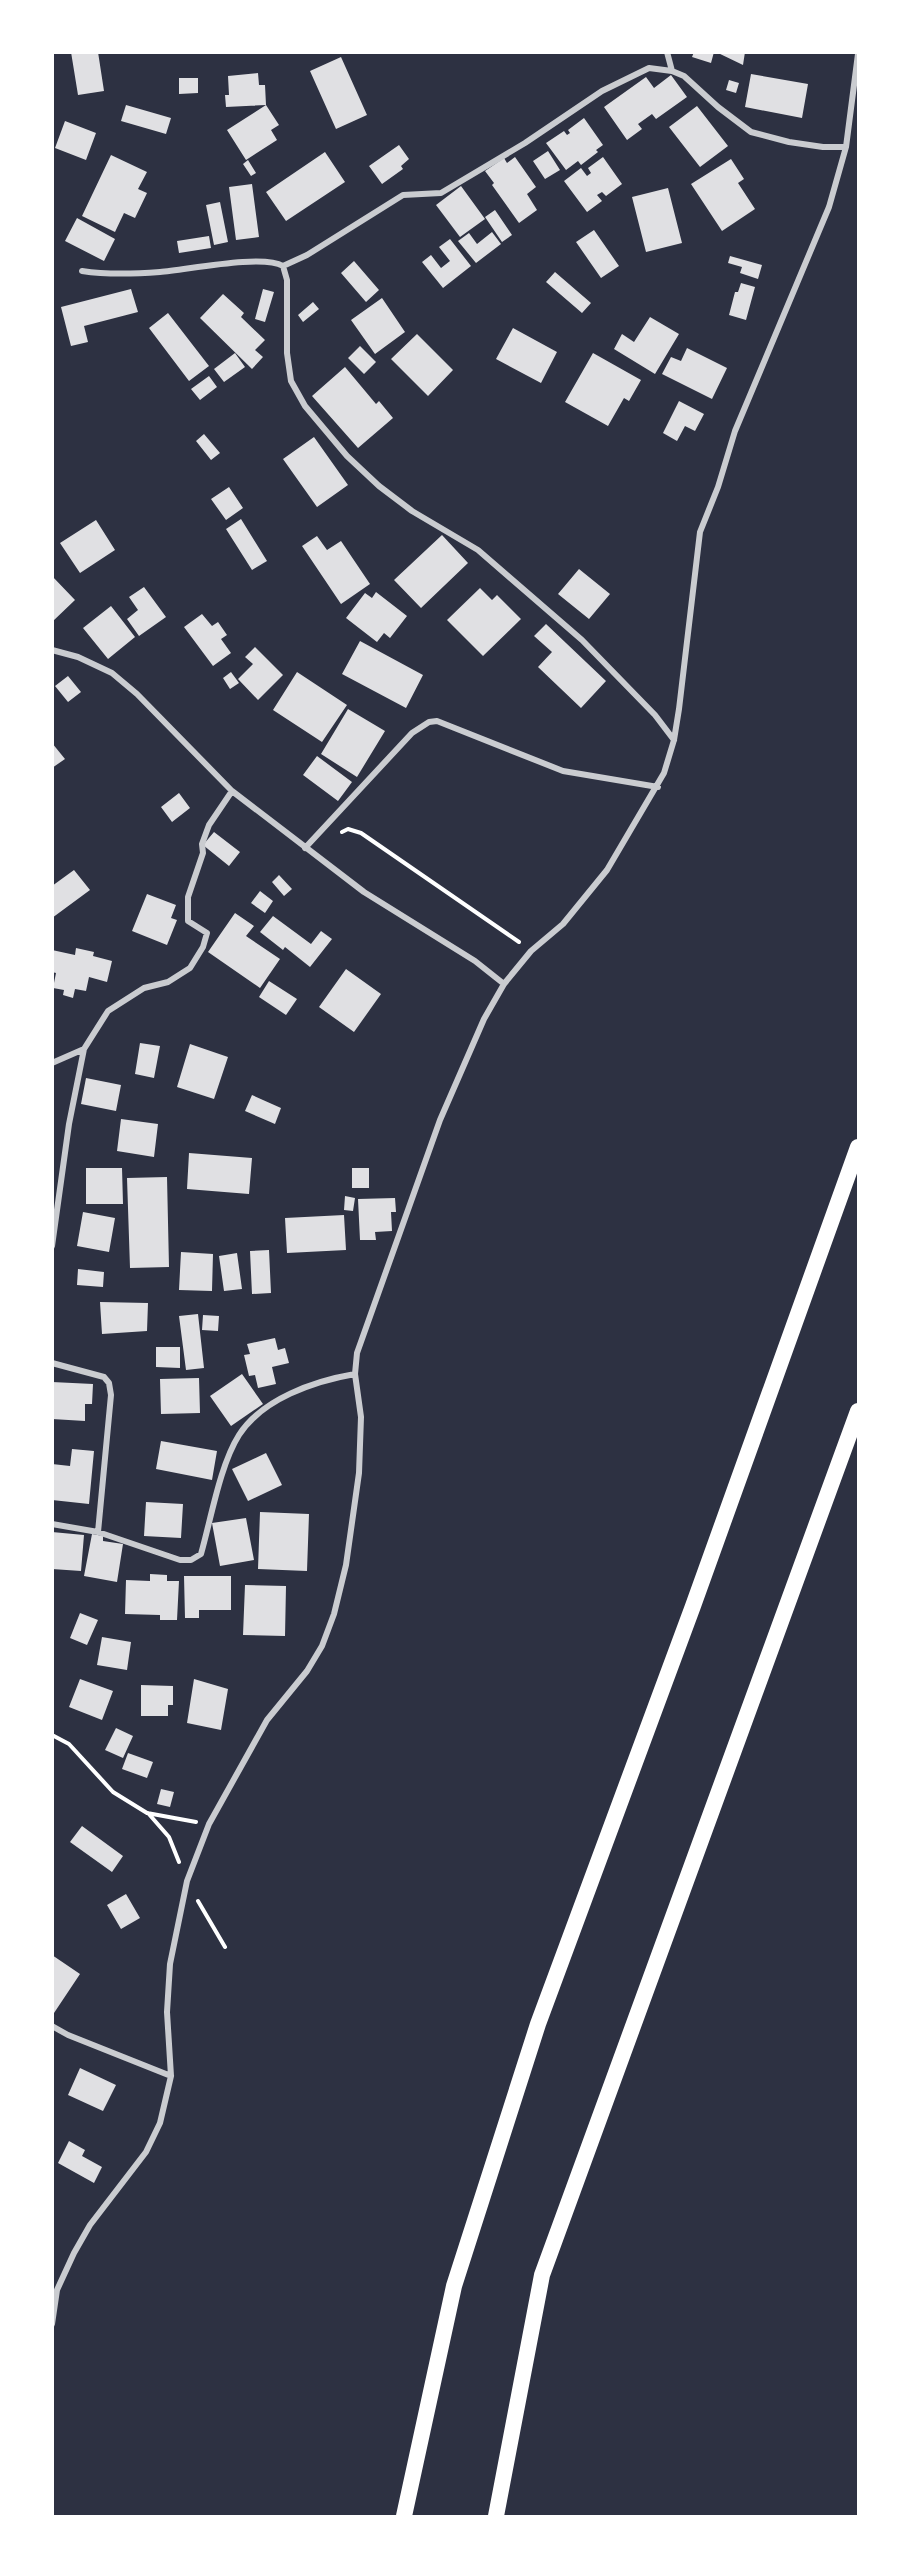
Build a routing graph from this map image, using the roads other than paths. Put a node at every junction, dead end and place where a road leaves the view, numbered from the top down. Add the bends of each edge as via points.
1 (667, 52) edge
2 (858, 54) edge
3 (672, 70) junction
4 (846, 147) junction
5 (283, 266) junction
6 (82, 271) dead end
7 (52, 650) edge
8 (674, 740) junction
9 (658, 787) junction
10 (232, 790) junction
11 (305, 848) junction
12 (504, 984) junction
13 (84, 1049) junction
14 (52, 1063) edge
15 (858, 1147) edge
16 (52, 1246) edge
17 (52, 1364) edge
18 (354, 1374) junction
19 (858, 1411) edge
20 (52, 1524) edge
21 (98, 1532) junction
22 (52, 2026) edge
23 (171, 2076) junction
24 (52, 2324) edge
25 (404, 2517) edge
26 (496, 2517) edge

1 - 3 street
2 - 4 street
3 - 4 street via 751,132 789,142
3 - 5 street via 649,68 629,76 441,193 403,195
4 - 8 street via 829,207 735,431 700,532
5 - 6 street via 247,262 129,274
5 - 8 street via 288,280 287,353 291,381 305,406 347,456 379,486 412,511 478,550 566,626 615,671
7 - 10 street via 112,673
8 - 9 street
9 - 11 street via 564,771 437,721 429,722 411,733
9 - 12 street via 607,870 563,924 531,951
10 - 11 street
10 - 13 street via 201,844 203,853 188,897 188,921 207,933 203,947 190,969 168,982 144,988 108,1011
11 - 12 street via 364,892 475,961
12 - 18 street via 484,1019 440,1120 357,1353
13 - 14 street
13 - 16 street
15 - 25 highway via 538,2024 454,2286
17 - 21 street via 104,1377 109,1383
18 - 21 street via 326,1379 288,1394 251,1421 231,1450 197,1557 180,1560
18 - 23 street via 361,1417 359,1473 346,1565 334,1614 322,1646 267,1720 209,1824 187,1881 170,1965 167,2012
19 - 26 highway via 542,2275
20 - 21 street
22 - 23 street
23 - 24 street via 160,2123 146,2152 90,2225 74,2253 57,2290

